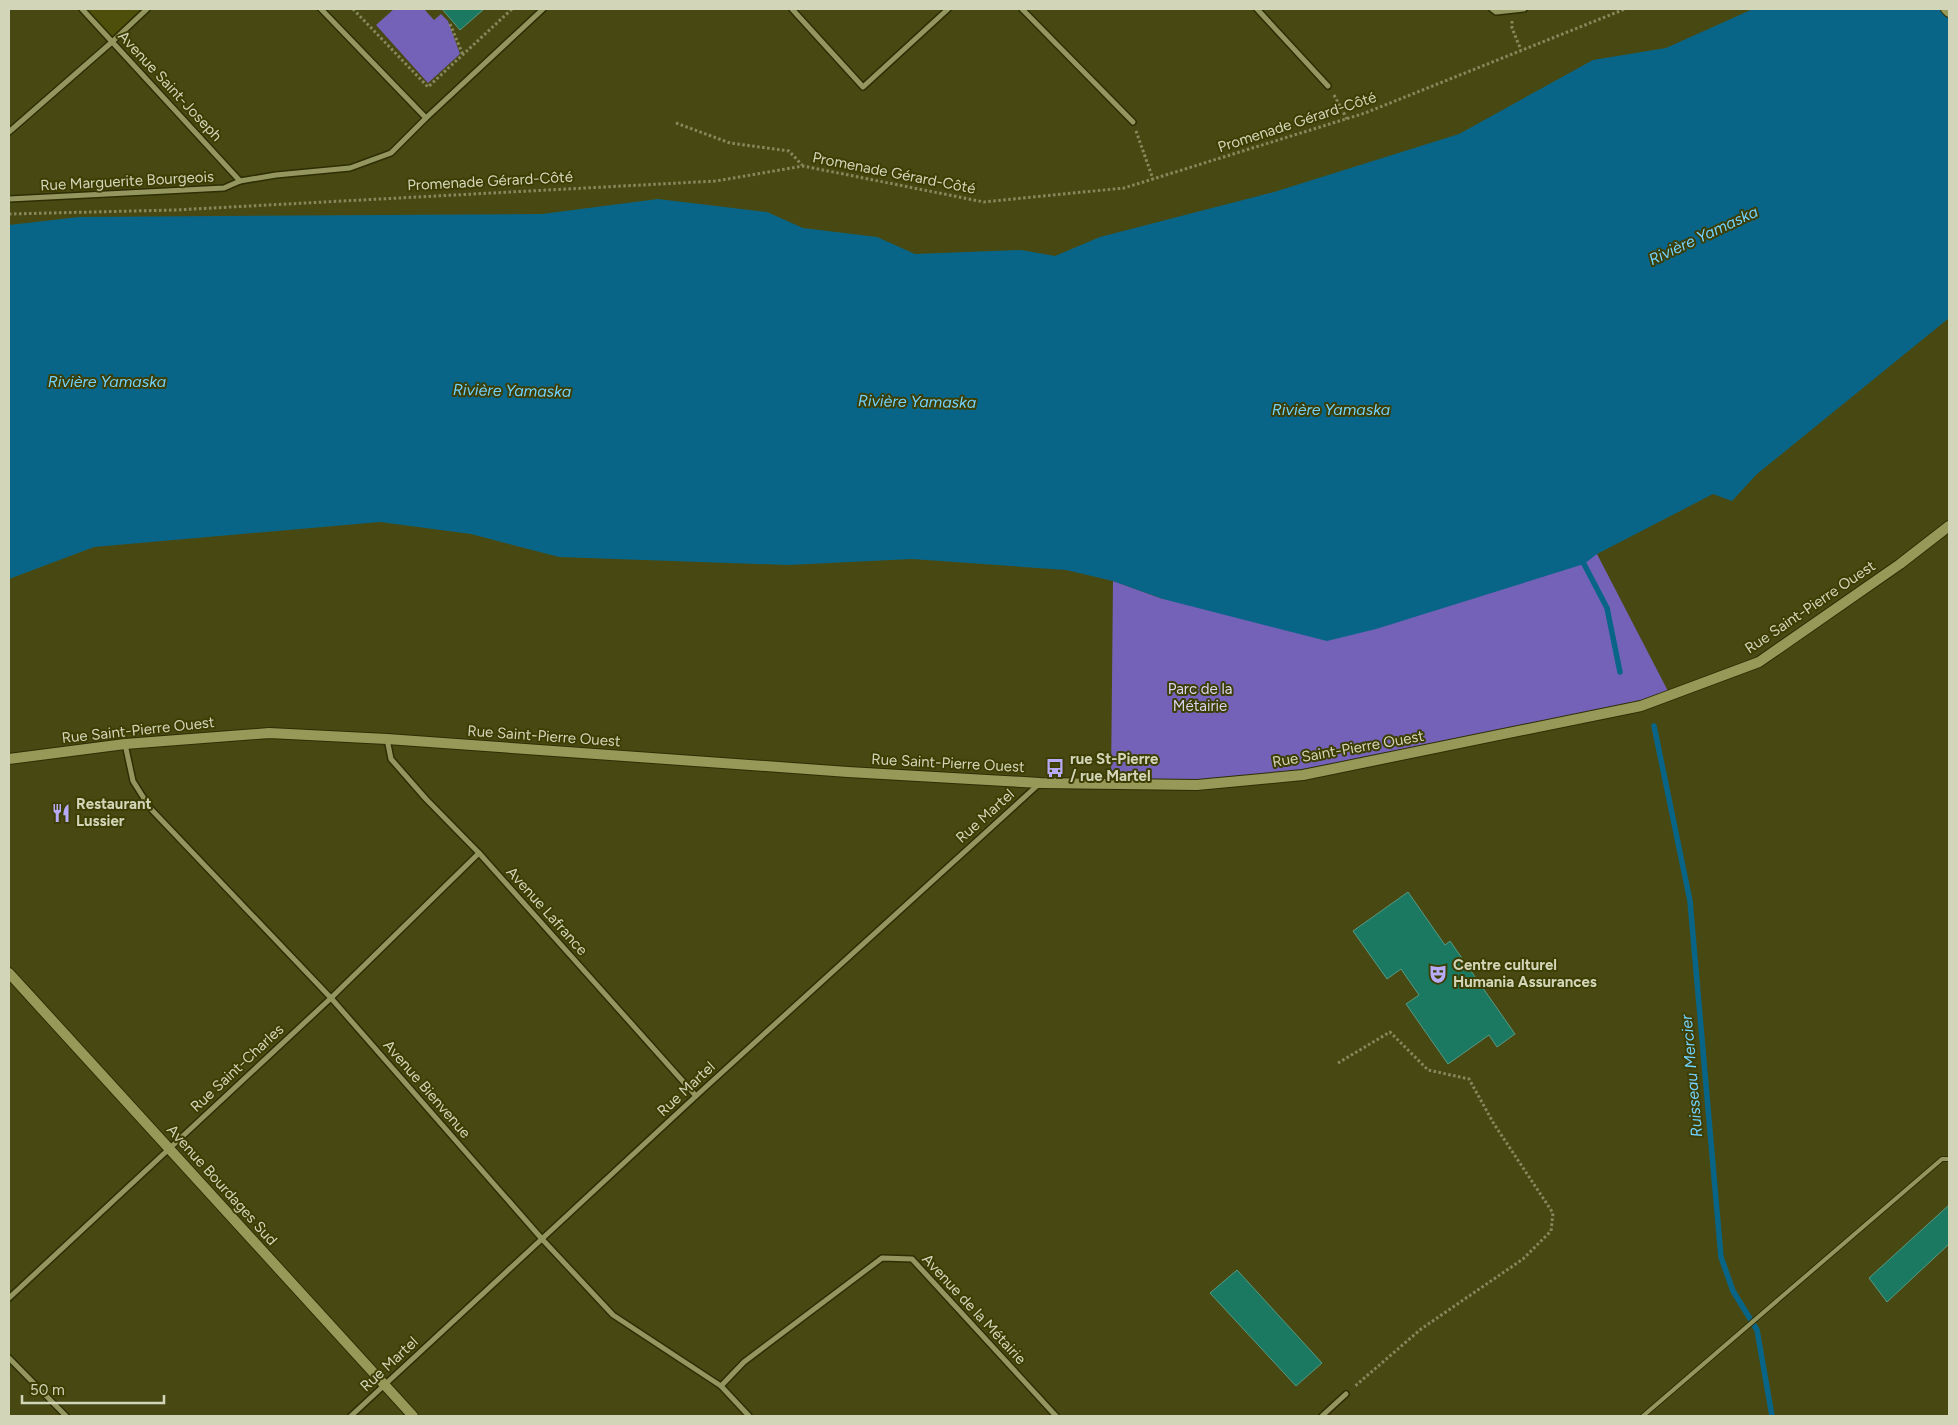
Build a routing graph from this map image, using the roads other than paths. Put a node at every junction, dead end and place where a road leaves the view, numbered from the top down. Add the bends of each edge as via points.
1 (82, 9) edge
2 (146, 9) edge
3 (321, 9) edge
4 (543, 9) edge
5 (792, 9) edge
6 (948, 9) edge
7 (1022, 9) edge
8 (1257, 9) edge
9 (1492, 9) edge
10 (1524, 9) edge
11 (1946, 9) edge
12 (1949, 12) edge
13 (112, 42) junction
14 (1328, 86) dead end
15 (426, 118) junction
16 (1133, 122) dead end
17 (9, 132) edge
18 (240, 181) junction
19 (9, 199) edge
20 (1949, 526) edge
21 (387, 739) junction
22 (125, 744) junction
23 (9, 759) edge
24 (1040, 783) junction
25 (479, 853) junction
26 (9, 973) edge
27 (331, 998) junction
28 (696, 1096) junction
29 (169, 1149) junction
30 (1949, 1159) edge
31 (542, 1239) junction
32 (9, 1298) edge
33 (9, 1358) edge
34 (384, 1386) junction
35 (721, 1386) junction
36 (1346, 1394) road end
37 (66, 1416) edge
38 (351, 1416) edge
39 (413, 1416) edge
40 (749, 1416) edge
41 (1056, 1416) edge
42 (1322, 1416) edge
43 (1643, 1416) edge

1 - 13 street, Avenue Saint-Joseph
2 - 13 street
3 - 15 street
4 - 15 street, Rue Marguerite Bourgeois
5 - 6 street via 863,87
7 - 16 street
8 - 14 street
9 - 10 street via 1496,12
11 - 12 street
13 - 17 street
13 - 18 street, Avenue Saint-Joseph
15 - 18 street, Rue Marguerite Bourgeois via 391,153 350,168
18 - 19 street, Rue Marguerite Bourgeois via 224,188
20 - 24 street, Rue Saint-Pierre Ouest via 1759,662 1641,706 1303,775 1197,785
21 - 22 street, Rue Saint-Pierre Ouest via 269,733
21 - 24 street, Rue Saint-Pierre Ouest via 838,772
21 - 25 street, Avenue Lafrance via 391,759
22 - 23 street, Rue Saint-Pierre Ouest
22 - 27 street, Avenue Bienvenue via 133,781 150,808
24 - 28 street, Rue Martel
25 - 27 street, Rue Saint-Charles
25 - 28 street, Avenue Lafrance
26 - 29 street, Avenue Bourdages Sud
27 - 29 street, Rue Saint-Charles
27 - 31 street, Avenue Bienvenue
28 - 31 street, Rue Martel
29 - 32 street, Rue Saint-Charles
29 - 34 street, Avenue Bourdages Sud
30 - 43 lane via 1942,1159
31 - 34 street, Rue Martel
31 - 35 street, Avenue Bienvenue via 613,1315
33 - 37 street
34 - 38 street, Rue Martel
34 - 39 street, Avenue Bourdages Sud
35 - 40 street, Avenue Bienvenue
35 - 41 street, Avenue de la Métairie via 744,1362 882,1258 912,1259
36 - 42 street

